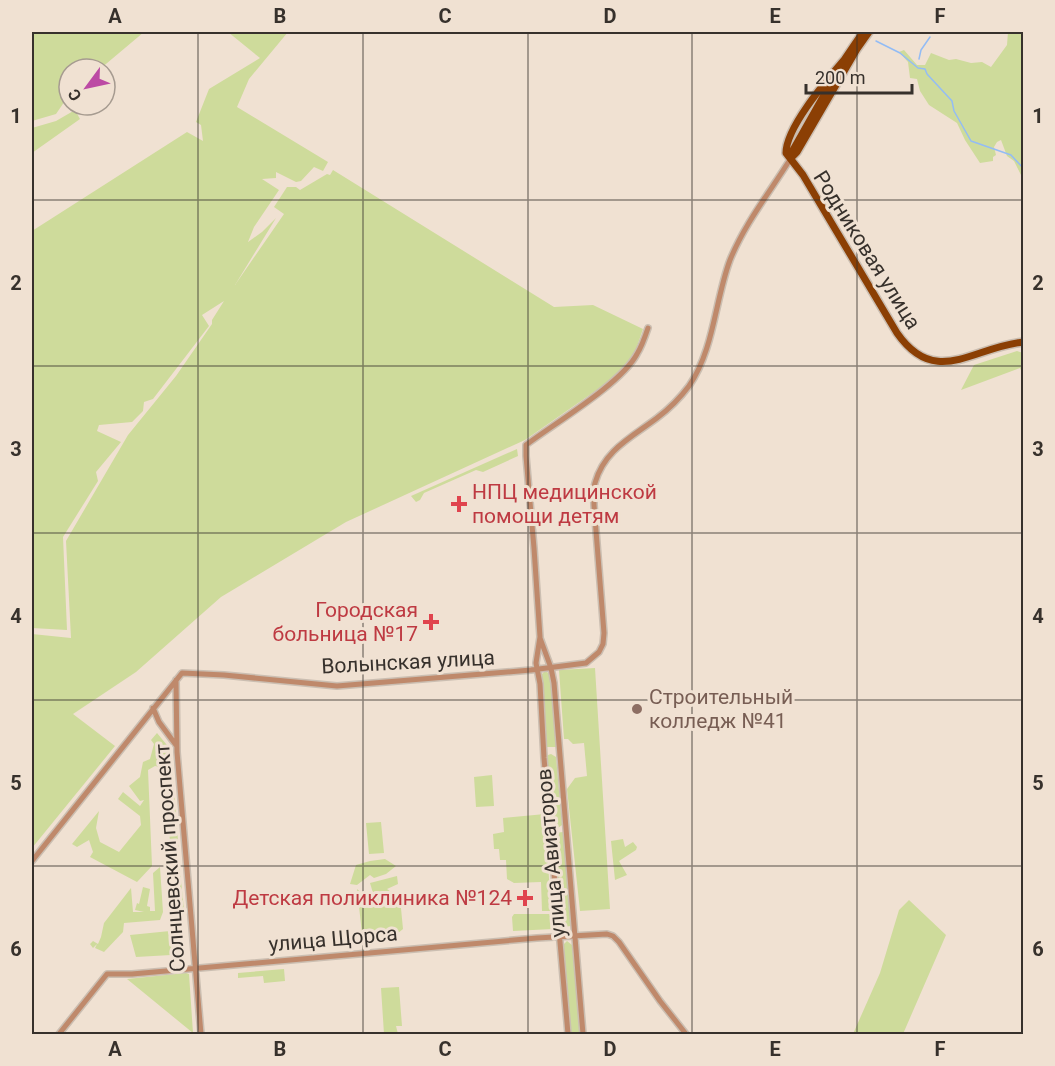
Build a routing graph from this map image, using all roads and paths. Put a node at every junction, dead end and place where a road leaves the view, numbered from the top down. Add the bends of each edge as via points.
1 (862, 32) edge
2 (869, 32) edge
3 (791, 158) junction
4 (648, 328) dead end
5 (1023, 342) edge
6 (540, 637) junction
7 (551, 668) junction
8 (538, 669) junction
9 (176, 680) junction
10 (166, 691) junction
11 (175, 704) junction
12 (153, 708) junction
13 (144, 719) junction
14 (159, 722) junction
15 (177, 750) junction
16 (32, 861) edge
17 (575, 935) junction
18 (560, 936) junction
19 (195, 968) junction
20 (59, 1035) edge
21 (201, 1035) edge
22 (568, 1035) edge
23 (583, 1035) edge
24 (686, 1035) edge

1 - 3 main road via 788,139 786,153
2 - 3 main road
3 - 5 main road, Родниковая улица via 897,333 913,351 931,360 947,362
3 - 7 street via 737,245 702,361 690,384 673,405 611,451 601,467 594,505 603,644 586,663
4 - 6 street, улица Авиаторов via 637,355 626,369 526,445
6 - 7 street, улица Авиаторов
6 - 8 street, улица Авиаторов
7 - 8 street
7 - 17 street, улица Авиаторов
8 - 9 street, Волынская улица via 337,687 184,673
8 - 18 street, улица Авиаторов
9 - 10 street
9 - 11 street, Солнцевский проспект
10 - 11 street
10 - 12 street
11 - 15 street, Солнцевский проспект
12 - 13 street
12 - 14 street
13 - 14 street
13 - 16 street
14 - 15 street
15 - 19 street, Солнцевский проспект
17 - 18 street, улица Щорса
17 - 23 street, улица Авиаторов
17 - 24 street, улица Щорса via 607,934 616,938
18 - 19 street, улица Щорса
18 - 22 street, улица Авиаторов
19 - 20 street, улица Щорса via 109,974
19 - 21 street, Солнцевский проспект

